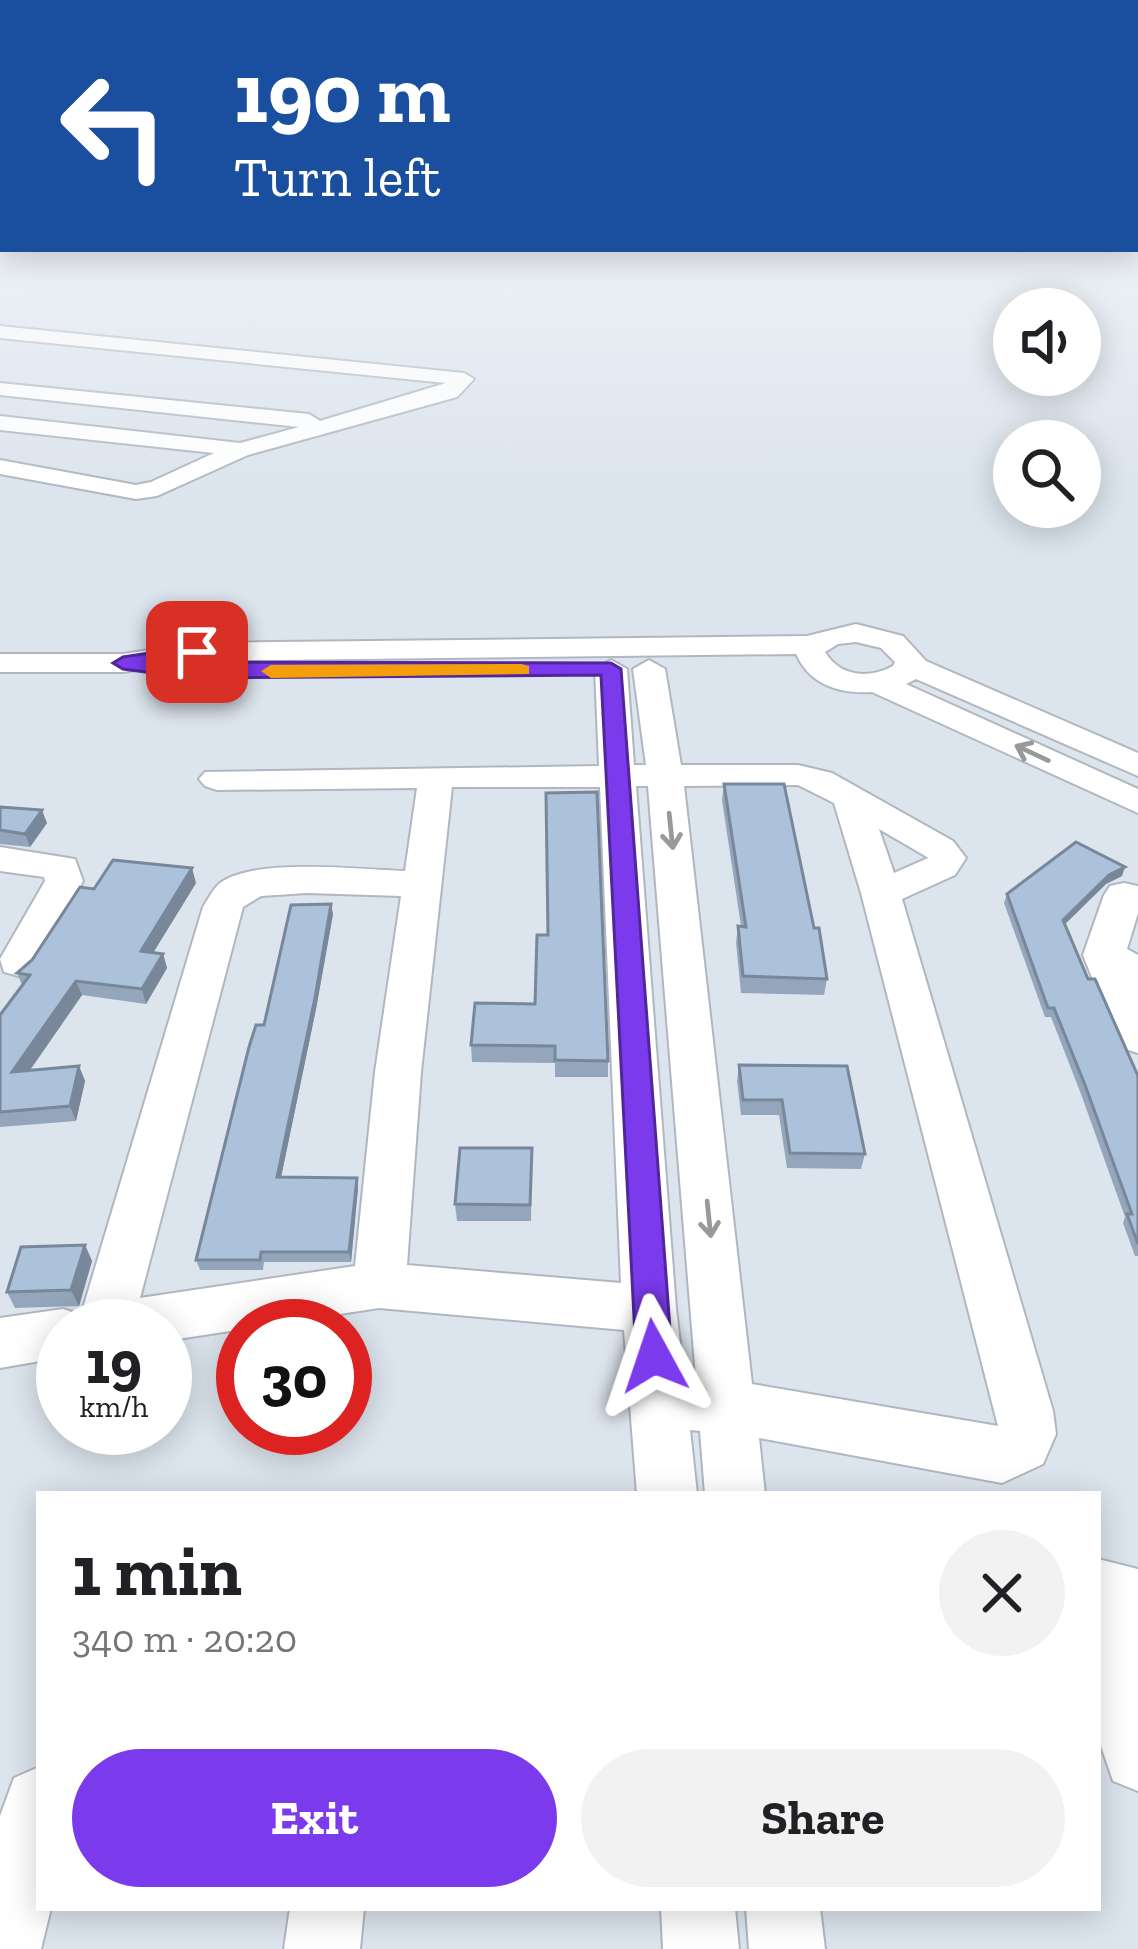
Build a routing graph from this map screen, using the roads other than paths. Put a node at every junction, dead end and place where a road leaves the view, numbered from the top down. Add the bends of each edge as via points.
1 (0, 332) edge
2 (192, 350) junction
3 (0, 388) edge
4 (345, 394) dead end
5 (110, 401) junction
6 (416, 402) junction
7 (0, 423) edge
8 (326, 423) junction
9 (62, 430) junction
10 (240, 450) junction
11 (0, 467) edge
12 (814, 656) junction
13 (0, 663) edge
14 (123, 663) junction
15 (910, 665) junction
16 (630, 669) junction
17 (878, 683) junction
18 (1138, 766) edge
19 (642, 775) junction
20 (436, 776) junction
21 (217, 779) dead end
22 (851, 800) junction
23 (1138, 802) edge
24 (0, 860) edge
25 (424, 884) junction
26 (881, 893) junction
27 (1124, 895) dead end
28 (1121, 963) edge
29 (6, 972) edge
30 (1138, 1037) edge
31 (380, 1285) junction
32 (115, 1299) edge
33 (649, 1310) junction
34 (192, 1313) edge
35 (36, 1337) edge
36 (0, 1343) edge
37 (659, 1402) junction
38 (727, 1406) junction
39 (667, 1491) edge
40 (735, 1491) edge
41 (1101, 1592) edge
42 (1138, 1601) edge
43 (1101, 1629) edge
44 (1138, 1756) edge
45 (21, 1840) edge
46 (327, 1911) edge
47 (698, 1911) edge
48 (783, 1911) edge
49 (4, 1949) edge
50 (322, 1949) edge
51 (701, 1949) edge
52 (788, 1949) edge

1 - 2 street
2 - 5 street
2 - 6 street via 464,379
3 - 5 street
4 - 6 street
5 - 8 street
5 - 9 street
6 - 8 street
7 - 9 street
8 - 10 street
9 - 10 street
9 - 11 street
10 - 11 street via 136,492
12 - 14 street via 197,652
12 - 15 street via 831,636 869,635 901,647
12 - 16 street
12 - 17 street via 849,682
13 - 14 street
14 - 16 street via 191,671
15 - 17 street
15 - 18 street
16 - 19 street
23 -> 17 street
19 - 20 street
19 - 22 street via 798,775
19 - 33 street
19 -> 38 street
20 - 21 street
20 - 25 street
22 - 26 street
22 - 26 street via 946,858
24 - 29 street via 61,867 64,880
25 - 31 street
25 - 32 street via 282,884 232,893
26 - 38 street via 1024,1411 1025,1443 1003,1456
27 - 28 street
28 - 30 street
31 - 33 street
31 - 34 street
33 - 37 street
35 - 36 street
37 - 38 street
37 - 39 street
38 - 40 street
41 - 42 street
43 - 44 street
45 - 49 street
46 - 50 street
47 - 51 street
48 - 52 street

